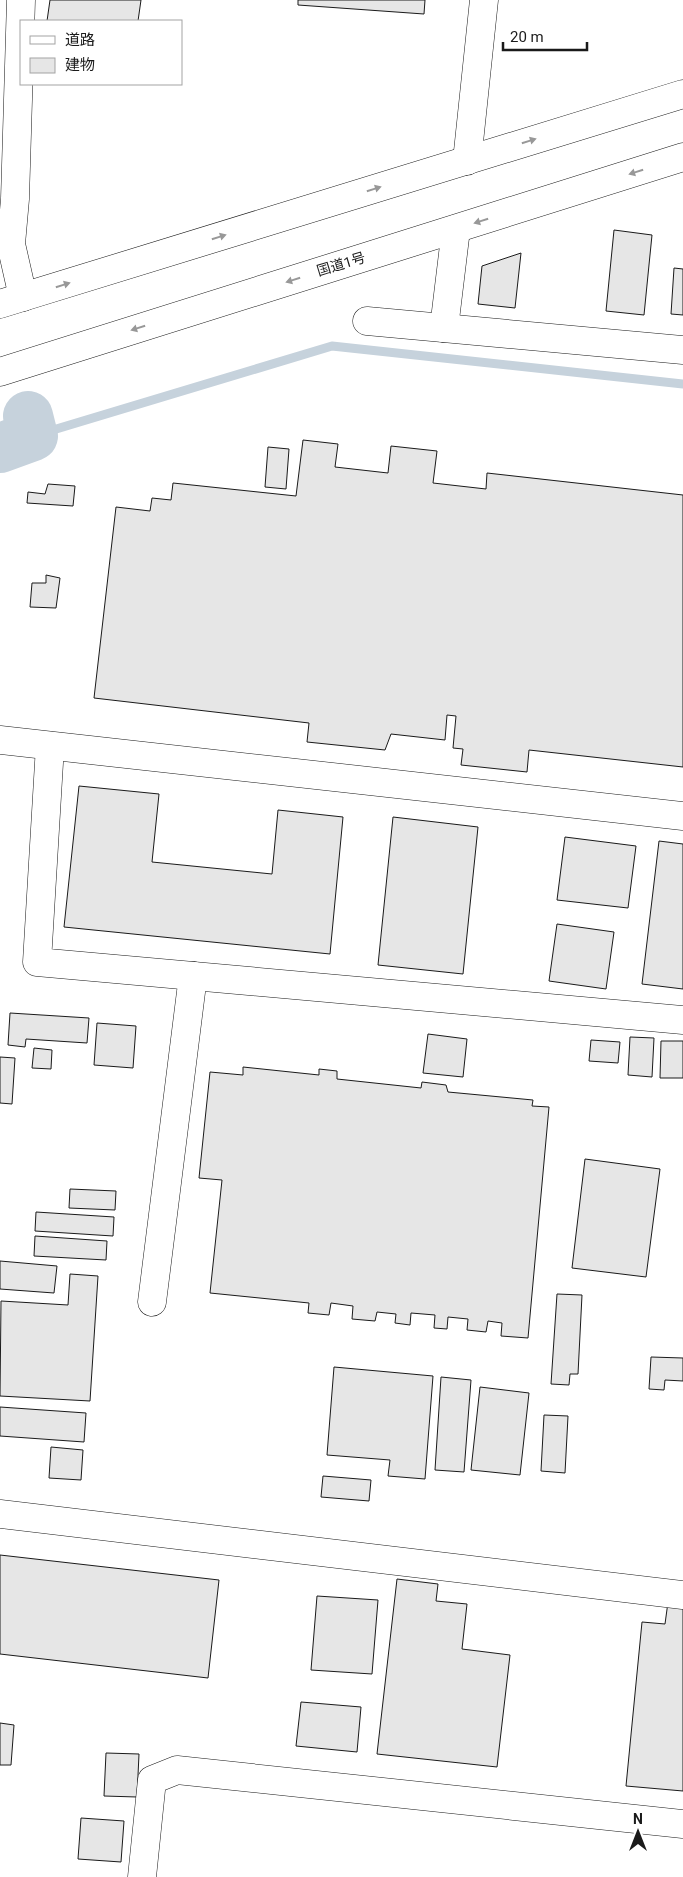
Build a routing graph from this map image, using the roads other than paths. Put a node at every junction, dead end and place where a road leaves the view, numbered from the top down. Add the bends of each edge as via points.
1 (22, 0) edge
2 (484, 0) edge
3 (21, 20) edge
4 (20, 57) edge
5 (683, 94) edge
6 (683, 157) edge
7 (467, 161) junction
8 (456, 228) junction
9 (11, 301) edge
10 (367, 321) dead end
11 (444, 328) junction
12 (683, 350) edge
13 (0, 372) edge
14 (0, 740) edge
15 (50, 746) junction
16 (683, 816) edge
17 (193, 976) junction
18 (683, 1020) edge
19 (152, 1302) dead end
20 (0, 1514) edge
21 (683, 1594) edge
22 (683, 1824) edge
23 (142, 1877) edge

1 - 3 main road
2 - 7 main road
4 - 9 main road
7 -> 5 main road
6 -> 8 main road, 国道1号
9 -> 7 main road
8 - 11 main road
8 -> 13 main road, 国道1号
10 - 11 main road
11 - 12 main road
14 - 15 main road
15 - 16 main road
15 - 17 main road via 38,962
17 - 18 main road
17 - 19 main road
20 - 21 main road
22 - 23 main road via 178,1770 152,1780

